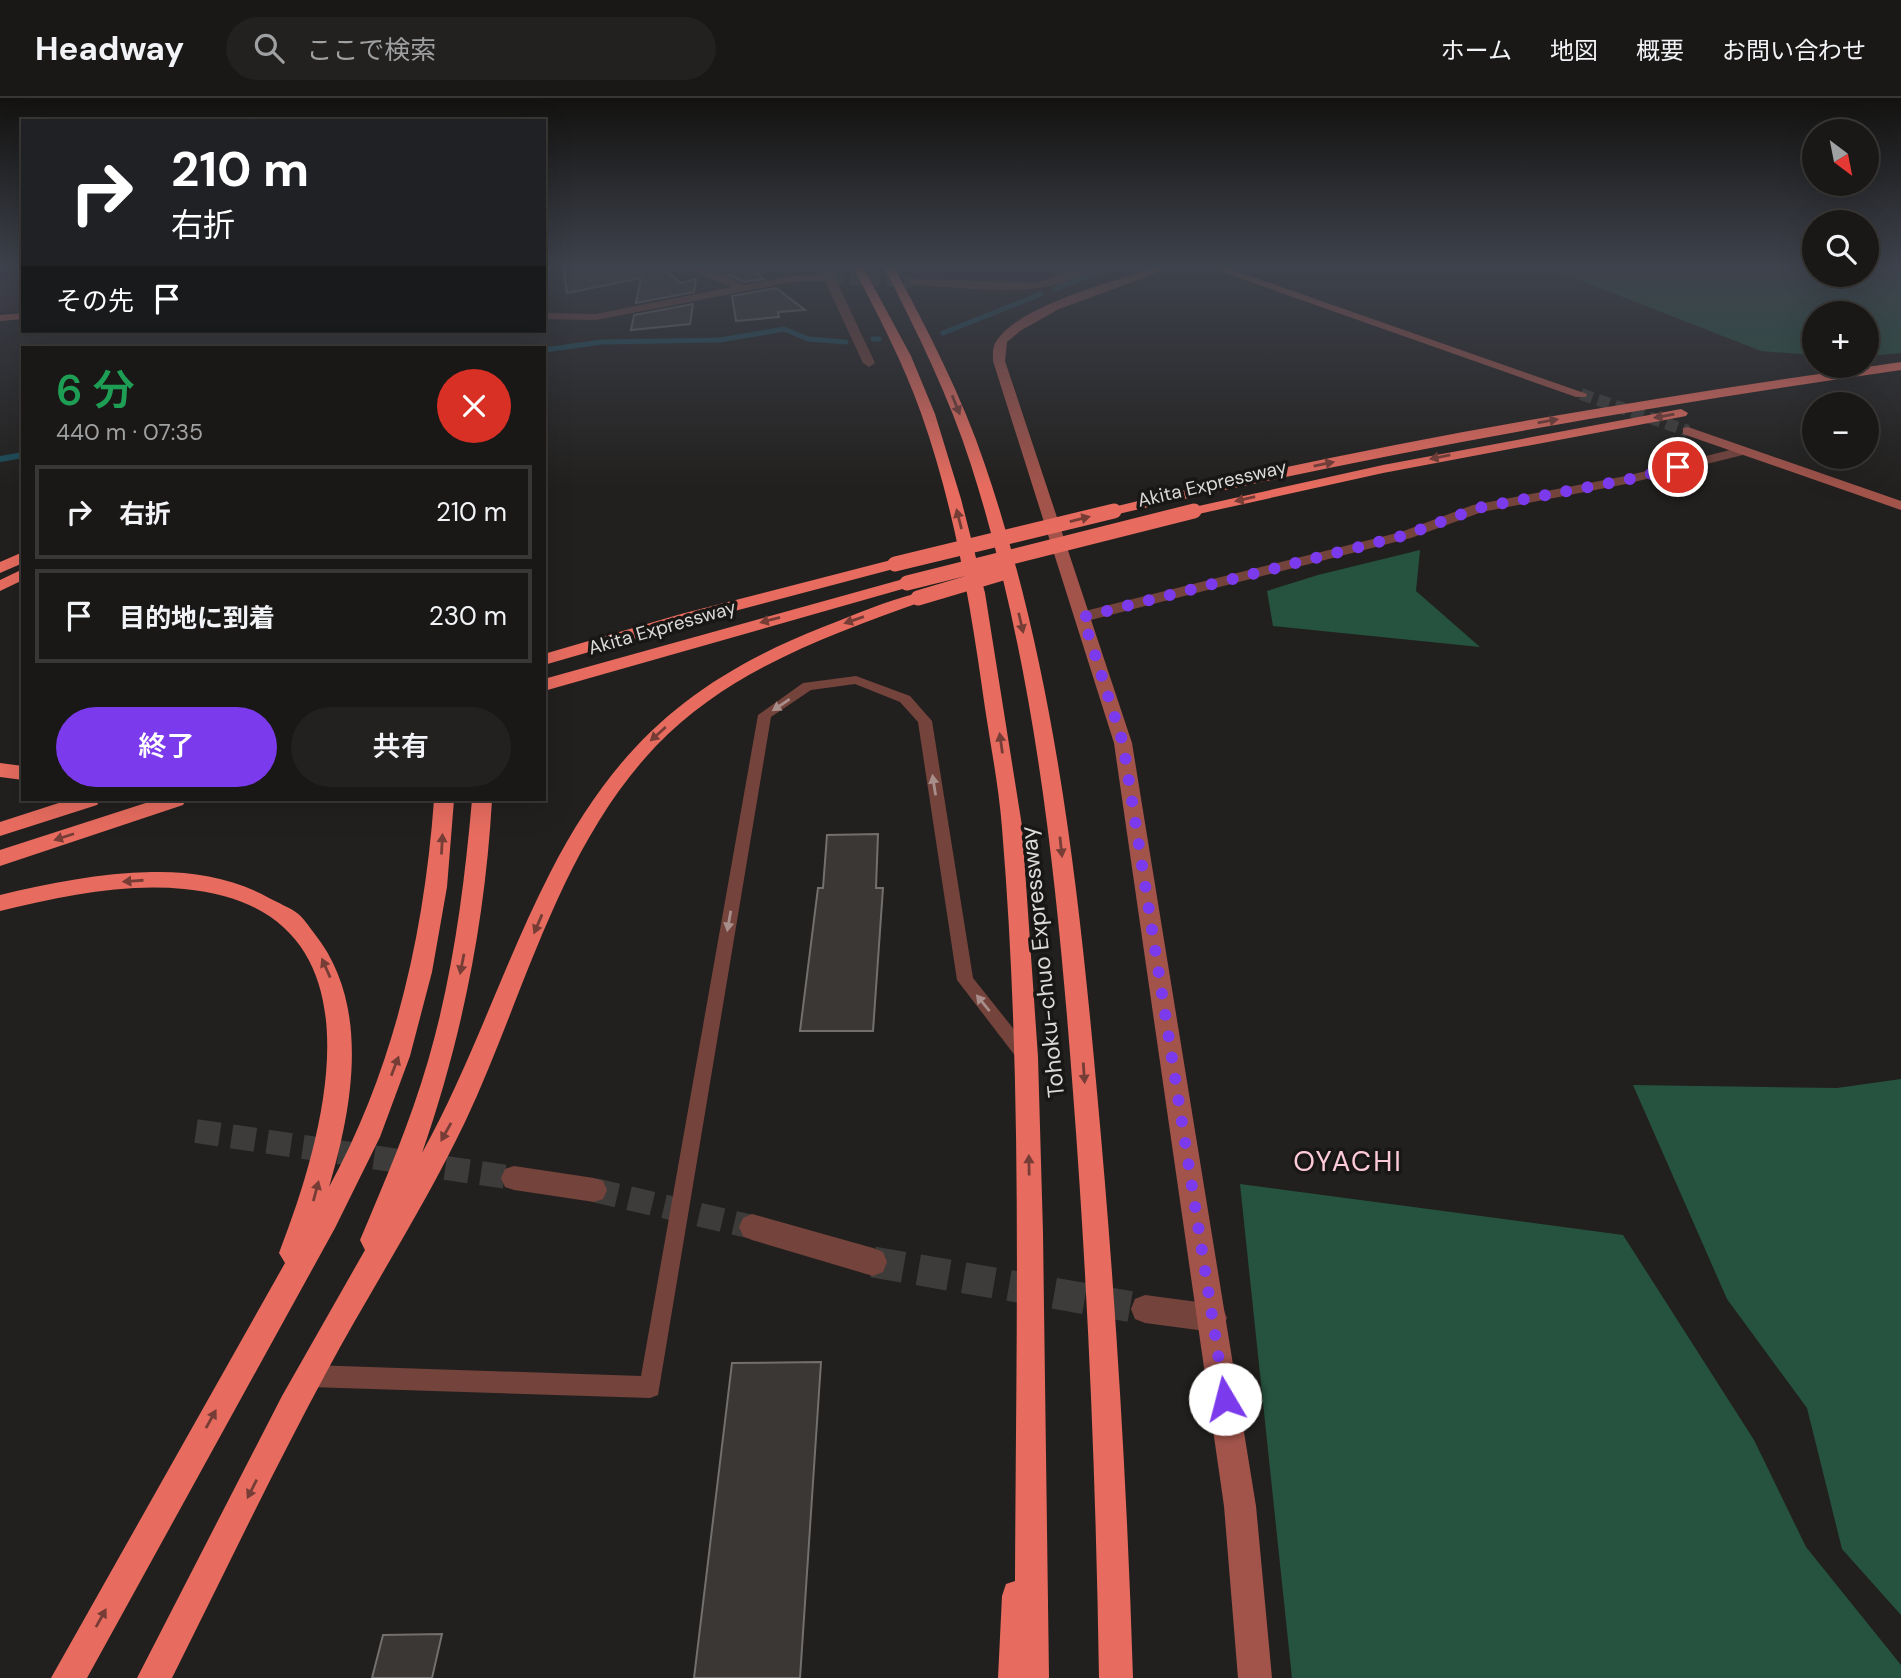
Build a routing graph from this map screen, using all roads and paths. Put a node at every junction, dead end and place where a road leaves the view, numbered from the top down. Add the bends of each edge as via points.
1 (859, 341) edge
2 (897, 341) edge
3 (928, 341) edge
4 (1002, 341) edge
5 (1427, 341) edge
6 (869, 363) dead end
7 (1901, 366) edge
8 (1901, 380) edge
9 (1581, 394) tunnel mouth
10 (1688, 431) tunnel mouth
11 (1742, 451) junction
12 (1901, 506) edge
13 (21, 558) edge
14 (895, 564) junction
15 (0, 568) edge
16 (21, 575) edge
17 (0, 586) edge
18 (913, 590) junction
19 (1083, 617) junction
20 (546, 651) edge
21 (546, 659) edge
22 (546, 684) edge
23 (0, 770) edge
24 (21, 773) edge
25 (87, 801) edge
26 (173, 801) edge
27 (444, 801) edge
28 (482, 801) edge
29 (0, 829) edge
30 (0, 858) edge
31 (0, 903) edge
32 (1026, 1057) junction
33 (514, 1178) tunnel mouth
34 (594, 1190) tunnel mouth
35 (752, 1227) tunnel mouth
36 (1030, 1233) junction
37 (873, 1262) tunnel mouth
38 (1145, 1309) tunnel mouth
39 (1213, 1318) junction
40 (339, 1319) junction
41 (265, 1323) junction
42 (310, 1376) junction
43 (68, 1678) edge
44 (154, 1678) edge
45 (1015, 1678) edge
46 (1032, 1678) edge
47 (1116, 1678) edge
48 (1255, 1678) edge

1 - 6 street
32 -> 2 highway, Tohoku-chuo Expressway via 1012,826 977,593 928,414
3 -> 47 highway, Tohoku-chuo Expressway via 958,409 1010,575 1059,826 1079,1008 1096,1235
4 - 19 street via 999,361
5 - 9 street
14 -> 7 highway, Akita Expressway, bridge via 1348,458 1653,403
8 -> 18 highway, Akita Expressway, bridge via 1529,440 1290,488
10 - 11 street
11 - 12 street
11 - 19 street via 1626,480 1478,508 1406,535
13 - 15 highway
14 - 20 highway via 745,597
14 - 21 highway, Akita Expressway
16 - 17 highway
18 -> 22 highway, Akita Expressway
18 -> 40 highway via 734,677 690,705 649,742 617,780 585,825 557,879 455,1116
19 - 39 street via 1123,743
23 - 24 highway
25 - 29 highway
26 -> 30 highway
41 -> 27 highway via 343,1185 398,1059 433,914
28 -> 40 highway via 471,917 440,1061 412,1147
41 -> 31 highway via 313,1204 332,1134 340,1065 338,1013 330,971 311,940 282,912 246,894 209,884 159,880 98,883
36 -> 32 highway, Tohoku-chuo Expressway
32 -> 42 lane via 965,980 925,721 905,699 856,680 808,686 765,715 650,1387
33 - 34 street
35 - 37 street
36 - 45 highway
36 - 46 highway, Tohoku-chuo Expressway
38 - 39 street
39 - 48 street via 1240,1506
40 - 42 highway
43 -> 41 highway
42 -> 44 highway

